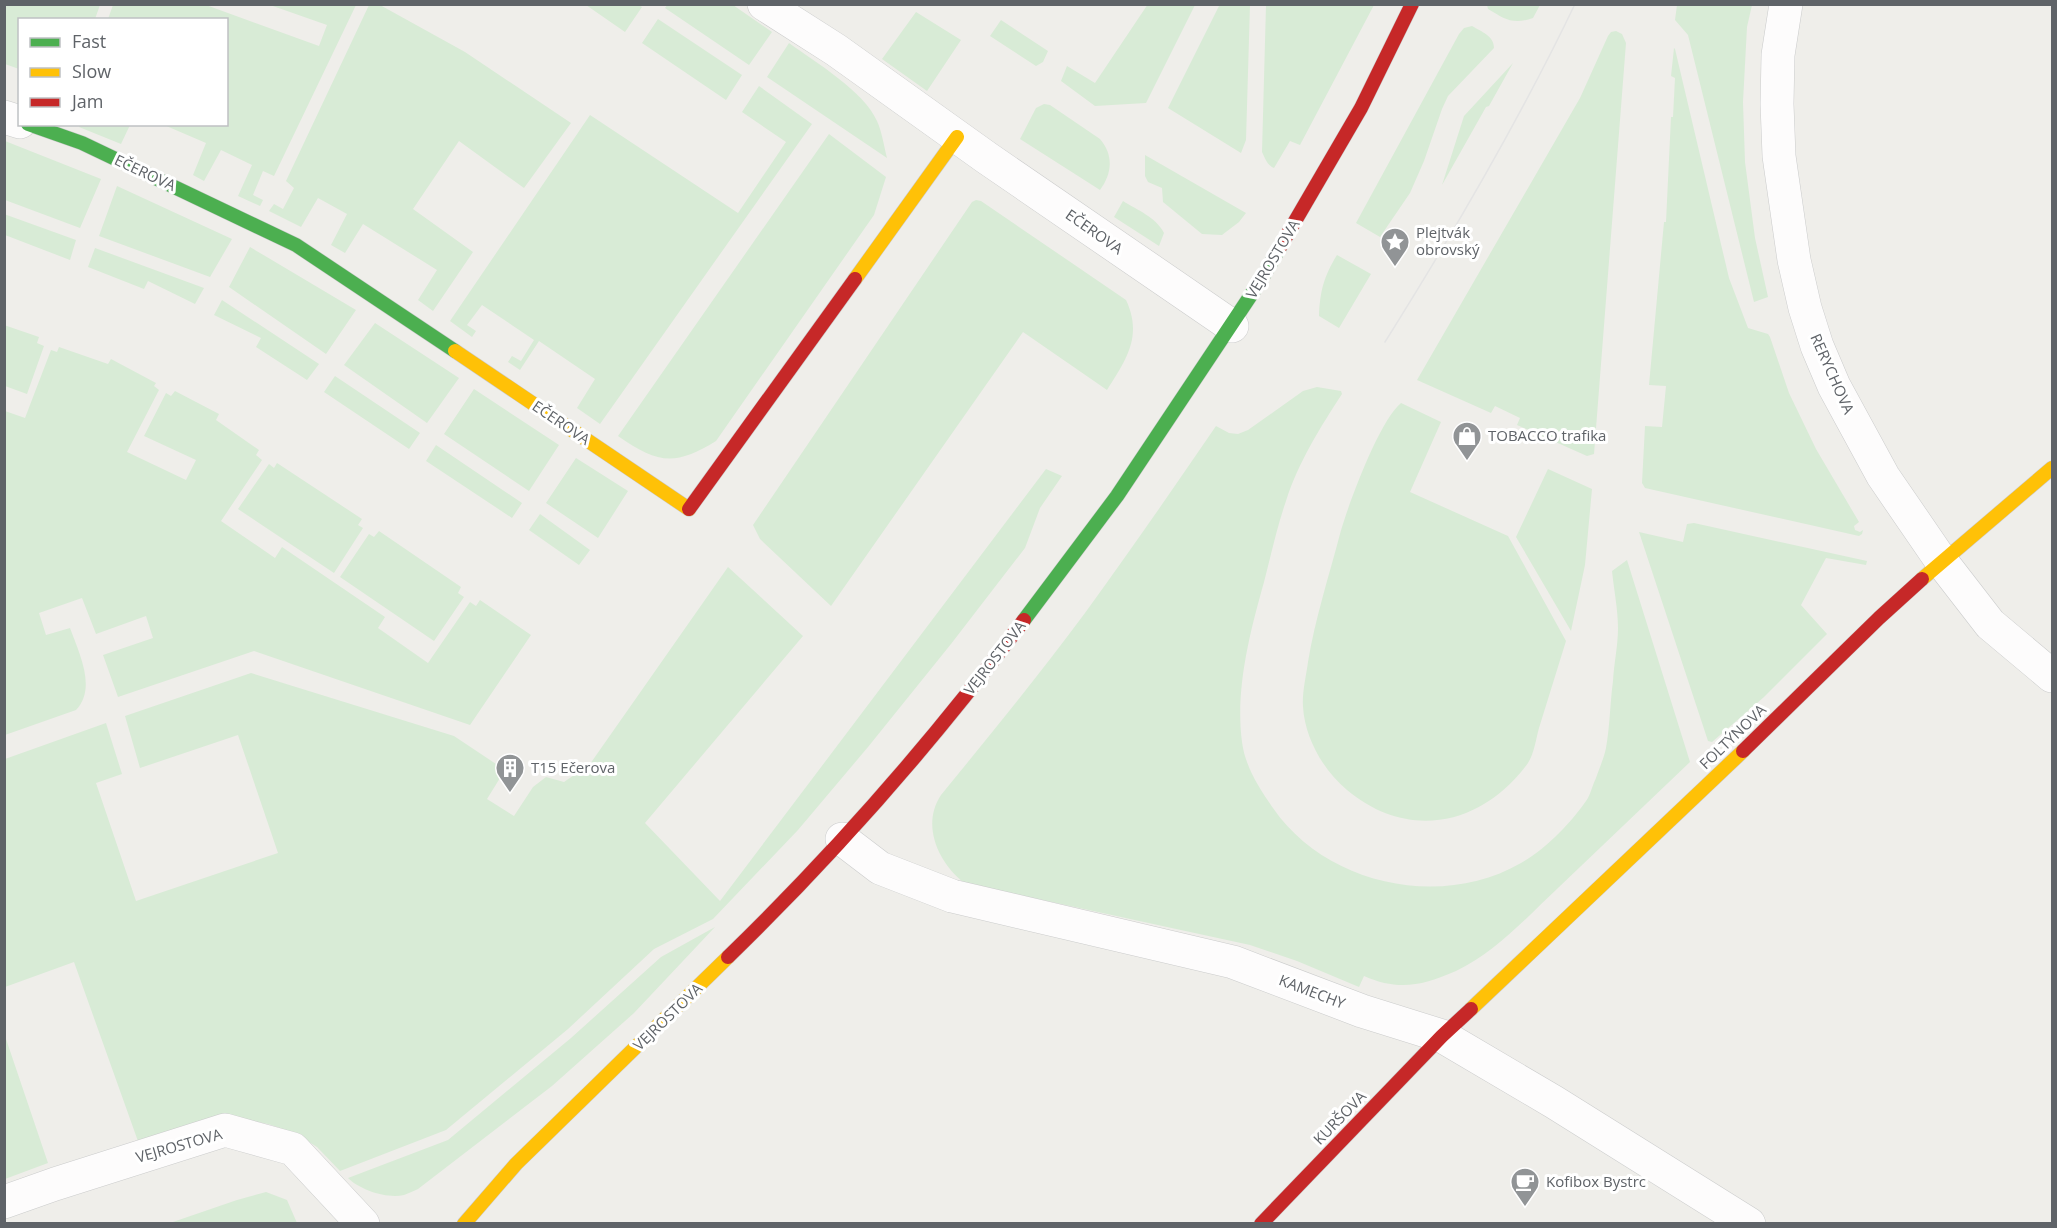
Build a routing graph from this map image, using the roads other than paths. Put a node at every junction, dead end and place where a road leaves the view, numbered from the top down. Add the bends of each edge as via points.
1 (764, 4) edge
2 (1412, 4) edge
3 (1786, 4) edge
4 (34, 126) edge
5 (957, 137) junction
6 (1232, 326) junction
7 (2052, 468) edge
8 (1942, 562) junction
9 (2052, 676) edge
10 (842, 839) junction
11 (1442, 1036) junction
12 (4, 1202) edge
13 (363, 1224) edge
14 (464, 1224) edge
15 (1261, 1224) edge
16 (1749, 1224) edge

1 - 5 street, EČEROVA
2 - 6 street, VEJROSTOVA via 1361,108
3 - 8 street, RERYCHOVA via 1778,55 1779,156 1805,308 1817,346 1845,406 1883,476
4 - 5 street, EČEROVA via 82,143 296,245 690,509
5 - 6 street, EČEROVA
6 - 10 street, VEJROSTOVA via 1117,496 981,677
7 - 8 street, FOLTÝNOVA
8 - 9 street, RERYCHOVA via 1990,624
8 - 11 street, FOLTÝNOVA
10 - 11 street, KAMECHY via 880,868 952,896 1233,962 1362,1011
10 - 14 street, VEJROSTOVA via 768,918 516,1164
11 - 15 street, KURŠOVA
11 - 16 street, KAMECHY
12 - 13 street, VEJROSTOVA via 225,1130 293,1149

